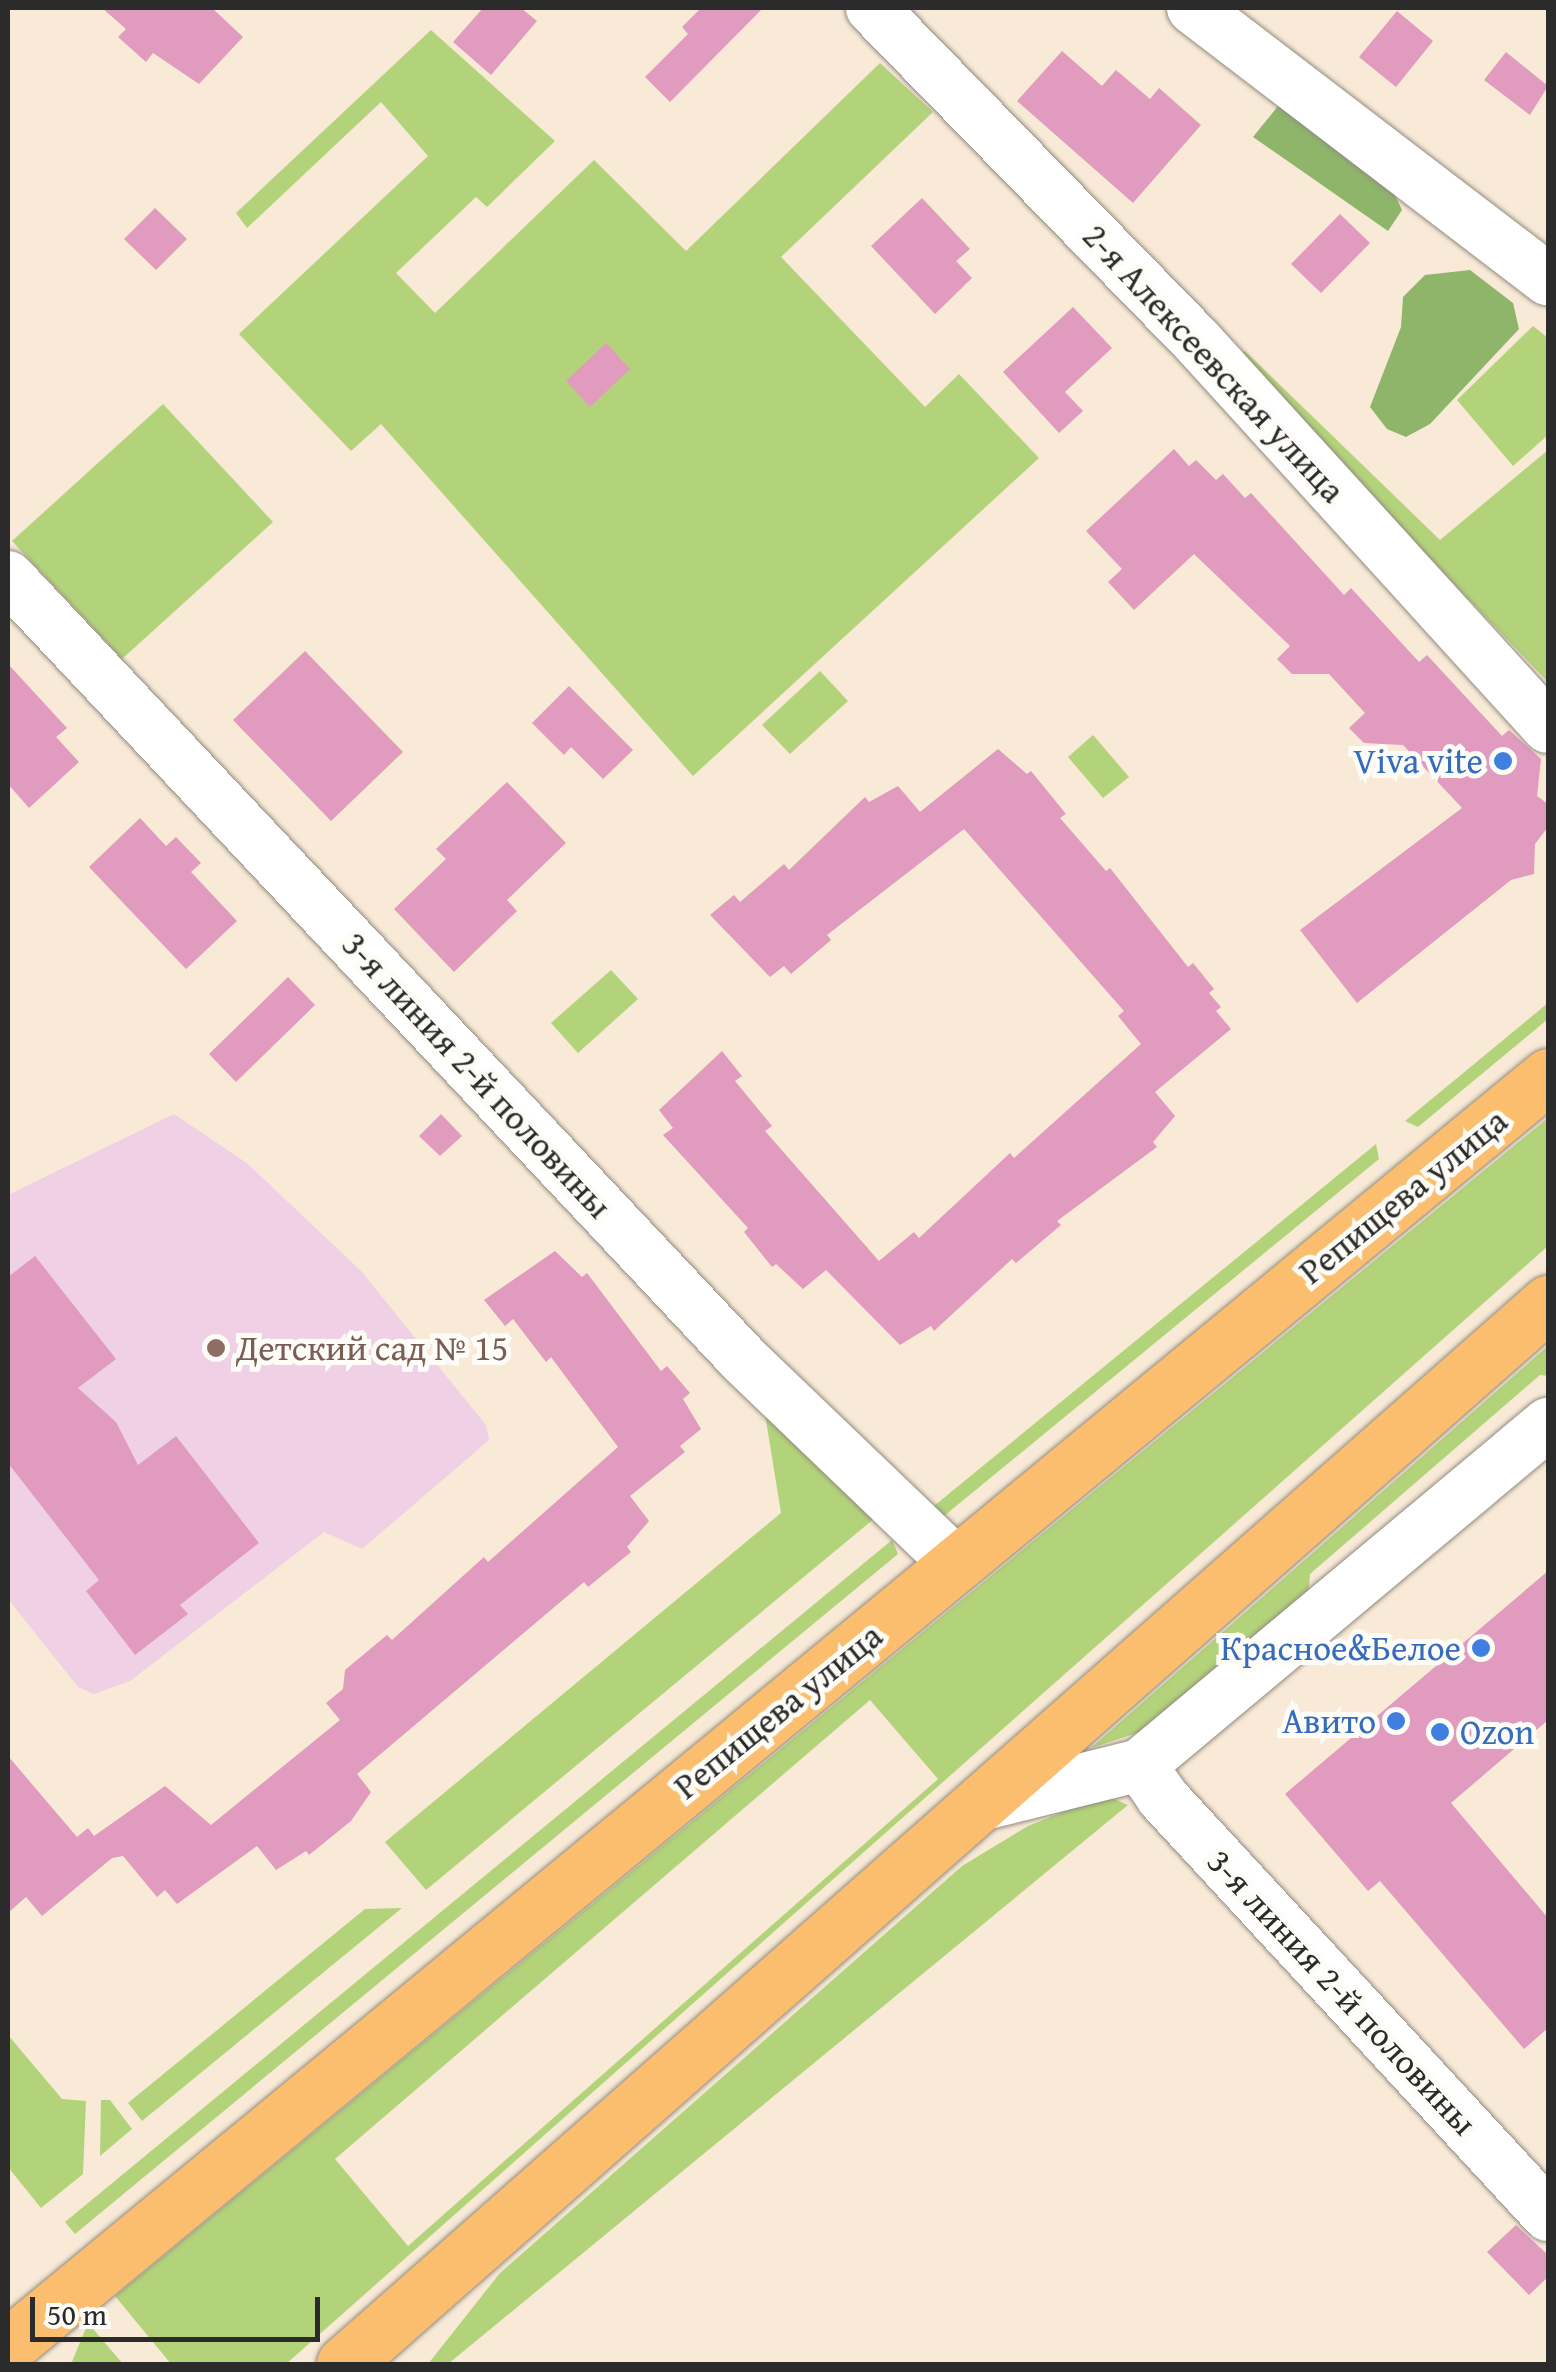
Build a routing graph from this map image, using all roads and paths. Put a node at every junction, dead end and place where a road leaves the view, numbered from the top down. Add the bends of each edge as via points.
1 (872, 8) edge
2 (1193, 8) edge
3 (1548, 279) edge
4 (8, 577) edge
5 (1548, 727) edge
6 (1548, 1076) edge
7 (1548, 1303) edge
8 (1548, 1424) edge
9 (956, 1564) junction
10 (1140, 1764) junction
11 (980, 1805) junction
12 (1548, 2215) edge
13 (8, 2346) edge
14 (344, 2364) edge

1 - 5 street, 2-я Алексеевская улица via 1196,340
2 - 3 street
4 - 9 street, 3-я линия 2-й половины via 743,1359
6 - 9 main road, Репищева улица
7 - 11 main road
8 - 10 street
9 - 13 main road, Репищева улица
10 - 11 street
10 - 12 street, 3-я линия 2-й половины via 1162,1797
11 - 14 main road

